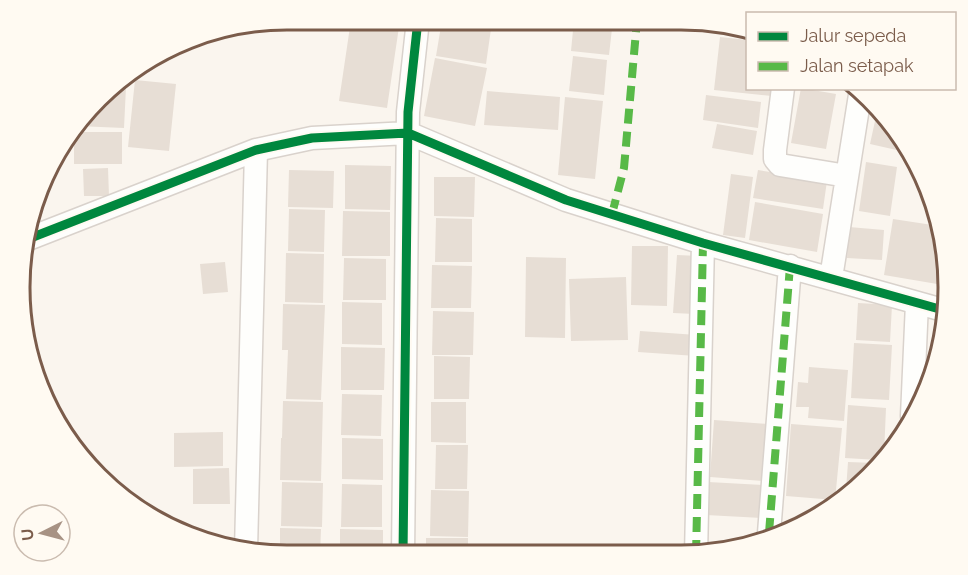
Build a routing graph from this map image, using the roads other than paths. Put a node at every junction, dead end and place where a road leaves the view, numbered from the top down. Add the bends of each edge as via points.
1 (417, 30) edge
2 (783, 90) edge
3 (859, 102) edge
4 (408, 133) junction
5 (256, 150) junction
6 (847, 176) junction
7 (35, 236) edge
8 (703, 243) junction
9 (790, 266) junction
10 (831, 279) junction
11 (917, 303) junction
12 (937, 308) edge
13 (913, 397) edge
14 (769, 529) edge
15 (246, 542) edge
16 (696, 544) edge
17 (403, 545) edge

1 - 4 street
2 - 6 street via 775,159 780,165
3 - 6 street
4 - 5 street via 312,138
4 - 8 street via 566,200
4 - 17 street
5 - 7 street
5 - 15 street
6 - 10 street
8 - 9 street
8 - 16 street
9 - 10 street
9 - 14 street
10 - 11 street
11 - 12 street
11 - 13 street

